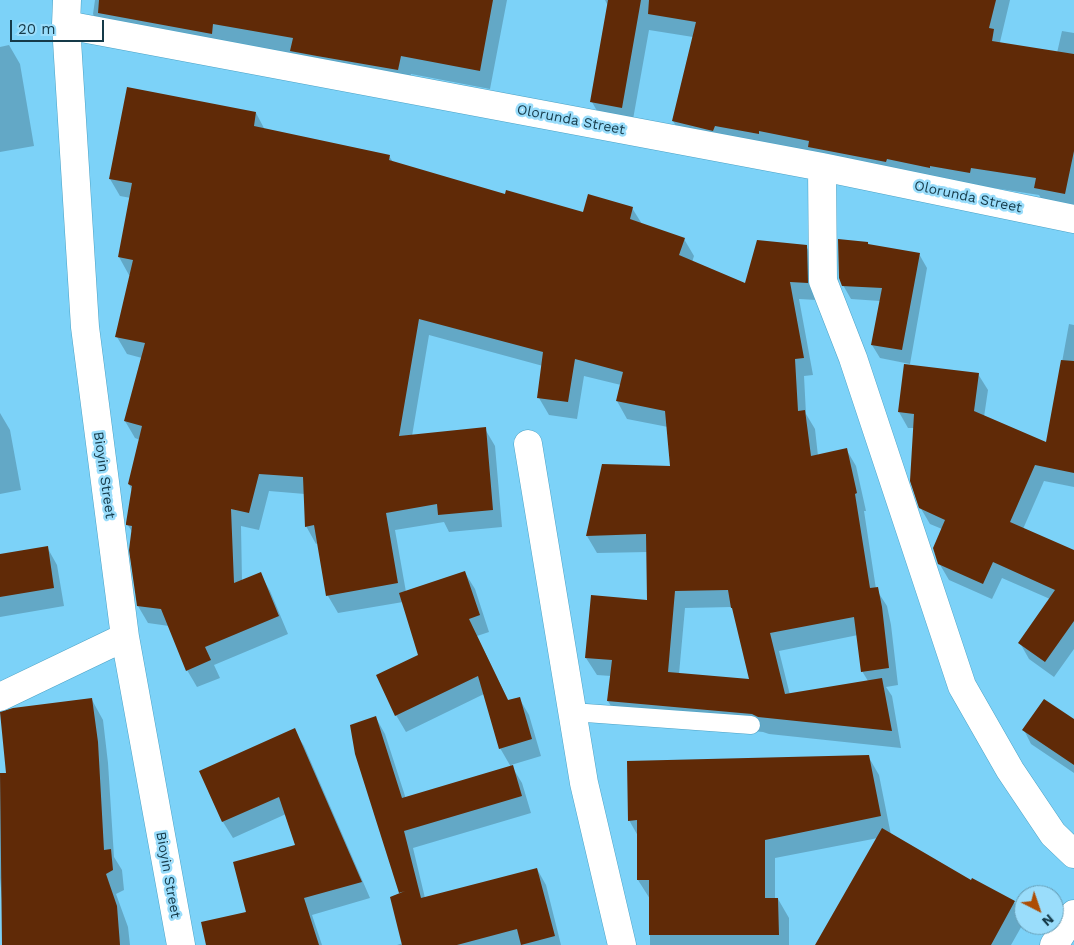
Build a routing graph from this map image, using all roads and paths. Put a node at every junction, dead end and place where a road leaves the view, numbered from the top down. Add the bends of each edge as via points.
1 (67, 13) edge
2 (822, 167) junction
3 (1074, 219) edge
4 (528, 444) dead end
5 (125, 637) junction
6 (0, 697) edge
7 (572, 712) junction
8 (751, 724) dead end
9 (1074, 854) edge
10 (1074, 914) edge
11 (181, 945) edge
12 (622, 945) edge
13 (1054, 945) edge

1 - 2 street, Olorunda Street
1 - 5 street, Bioyin Street via 85,327
2 - 3 street, Olorunda Street
2 - 9 street via 823,281 853,358 962,686 1010,770 1053,834
4 - 7 street
5 - 6 street
5 - 11 street, Bioyin Street
7 - 8 lane
7 - 12 street via 584,783
10 - 13 street

